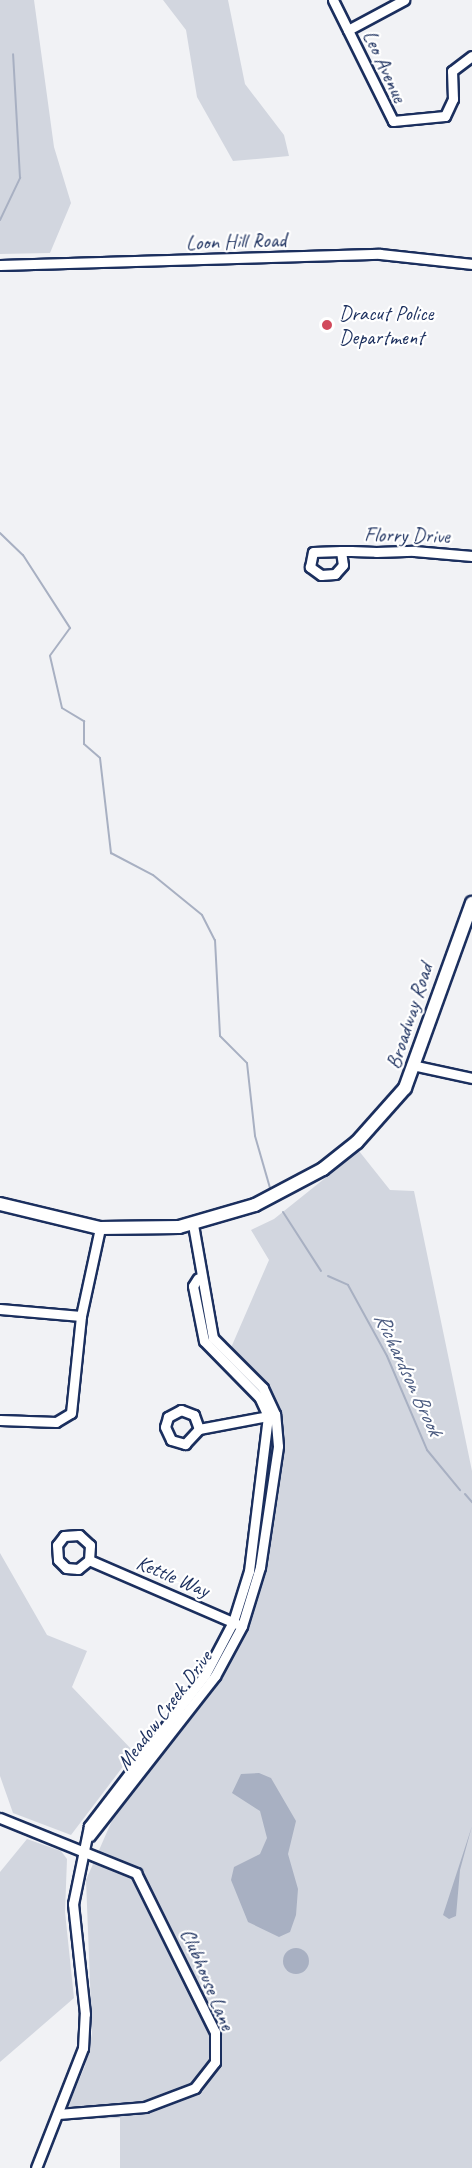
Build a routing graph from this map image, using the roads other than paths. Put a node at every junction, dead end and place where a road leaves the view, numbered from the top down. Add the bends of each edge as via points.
1 (333, 0) edge
2 (404, 0) edge
3 (348, 30) junction
4 (472, 56) edge
5 (472, 264) edge
6 (0, 265) edge
7 (341, 551) dead end
8 (472, 556) edge
9 (472, 903) edge
10 (417, 1066) junction
11 (472, 1078) edge
12 (0, 1204) edge
13 (193, 1224) junction
14 (100, 1228) junction
15 (0, 1309) edge
16 (81, 1316) junction
17 (272, 1415) junction
18 (0, 1420) edge
19 (199, 1429) dead end
20 (89, 1560) dead end
21 (237, 1624) junction
22 (0, 1818) edge
23 (84, 1850) junction
24 (58, 2114) junction
25 (36, 2168) edge

1 - 3 street, Leo Avenue
2 - 3 street
3 - 4 street, Leo Avenue via 393,121 445,116 453,99 453,71
5 - 6 street, Loon Hill Road via 363,254
7 - 8 street, Florry Drive
9 - 10 main road, Broadway Road via 447,962
10 - 11 street
10 - 13 main road, Broadway Road via 389,1109 323,1168 255,1205
12 - 14 main road, Broadway Road
13 - 14 main road, Broadway Road
13 - 17 street via 198,1278 193,1286 200,1331 210,1351 235,1369
14 - 16 street
15 - 16 street
16 - 18 street via 71,1413 56,1422
17 - 19 street
17 - 21 street, Meadow Creek Drive via 261,1526
20 - 21 street, Kettle Way
21 - 23 street, Meadow Creek Drive via 159,1740 100,1809
22 - 23 street, Clubhouse Lane
23 - 24 street, Meadow Creek Drive via 73,1904 85,2036
23 - 24 street, Clubhouse Lane via 130,1870 145,1885 212,2023 217,2055 201,2084 177,2097 132,2109
24 - 25 street, Meadow Creek Drive

